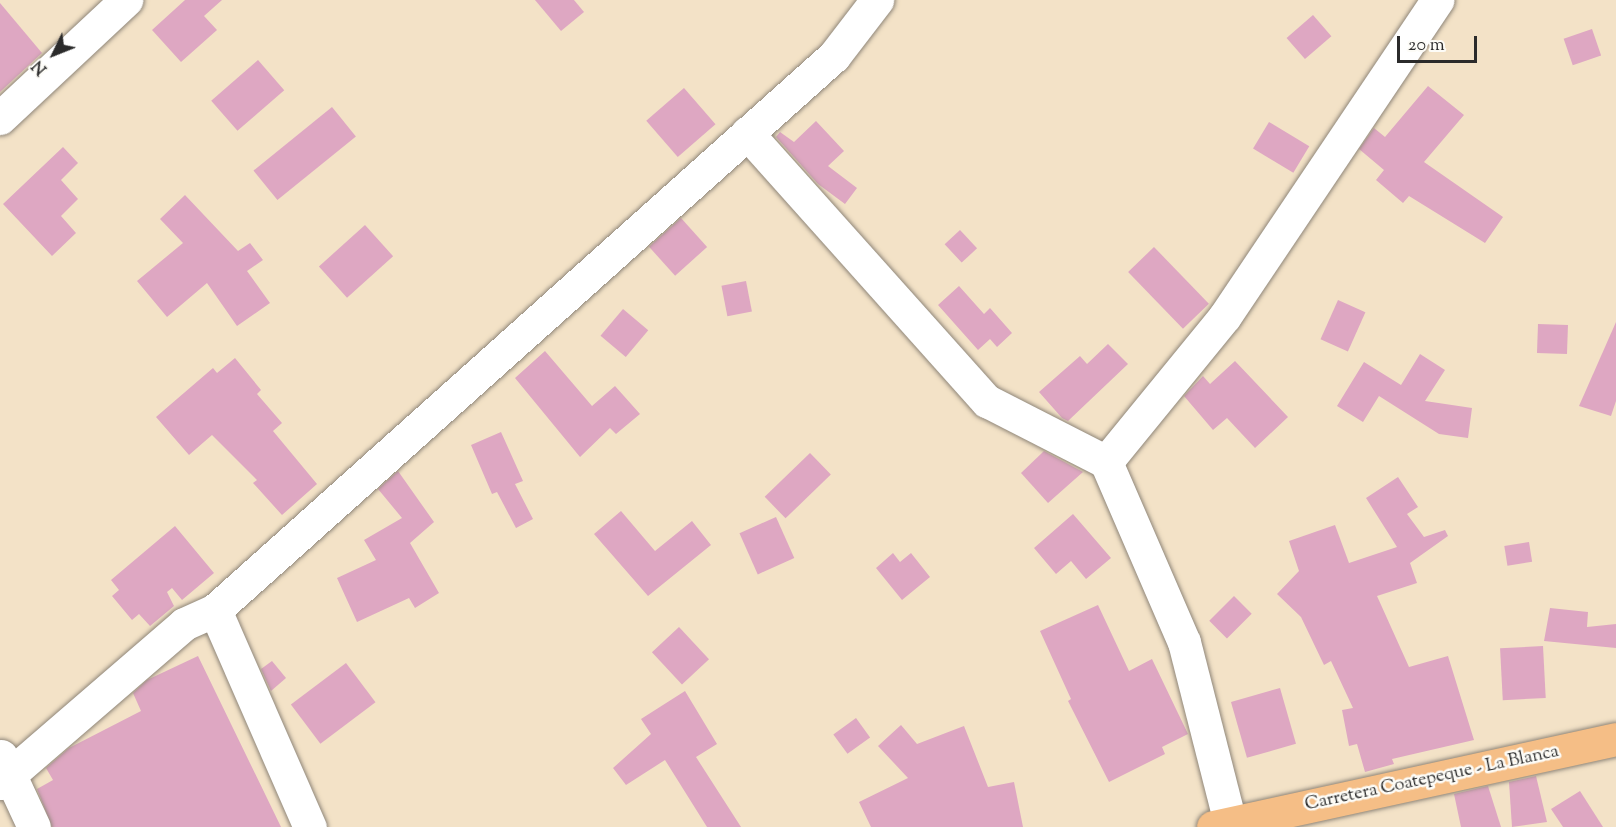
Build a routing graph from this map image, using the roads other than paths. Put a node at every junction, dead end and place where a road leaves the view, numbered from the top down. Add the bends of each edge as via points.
1 (126, 0) edge
2 (877, 0) edge
3 (1437, 0) edge
4 (0, 117) edge
5 (747, 133) junction
6 (1106, 462) junction
7 (215, 610) junction
8 (1616, 740) edge
9 (4, 770) edge
10 (1224, 826) edge
11 (34, 827) edge
12 (310, 827) edge

1 - 4 street
2 - 5 street via 834,56
3 - 6 street via 1225,316
5 - 6 street via 987,401
5 - 7 street
6 - 10 street via 1184,642
7 - 9 street via 183,624
7 - 12 street
8 - 10 main road, Carretera Coatepeque - La Blanca
9 - 11 street

